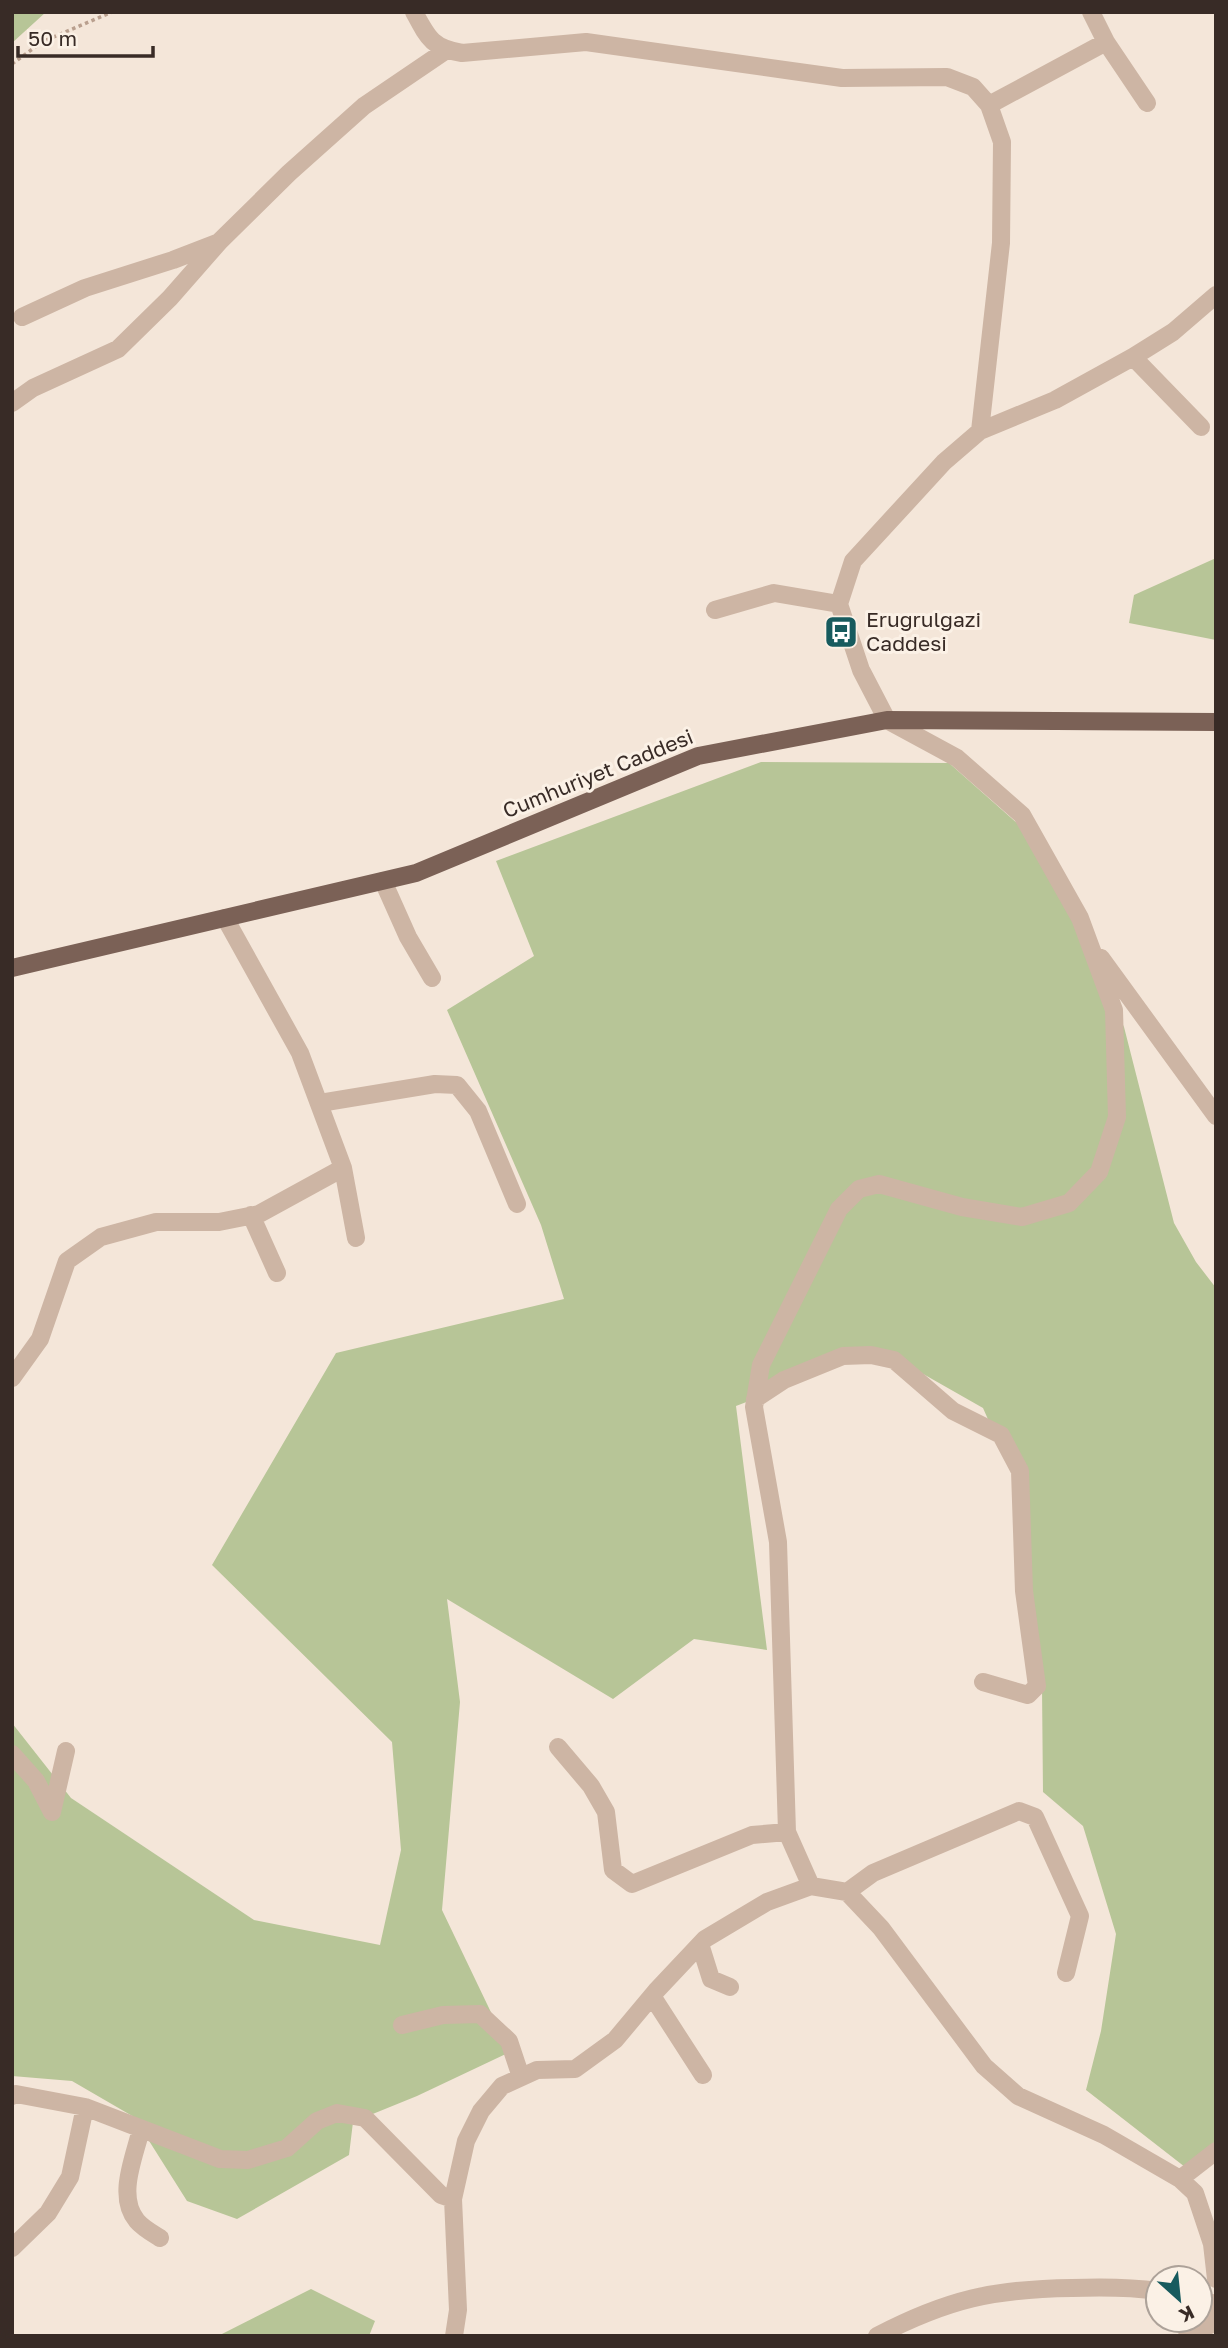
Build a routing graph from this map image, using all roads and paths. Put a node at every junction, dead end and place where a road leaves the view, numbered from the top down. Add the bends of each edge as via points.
1 (112, 12) edge
2 (414, 12) edge
3 (1091, 12) edge
4 (1106, 42) junction
5 (445, 51) junction
6 (12, 64) edge
7 (1147, 103) dead end
8 (989, 105) junction
9 (220, 241) junction
10 (1216, 295) edge
11 (22, 317) dead end
12 (1133, 357) junction
13 (12, 403) edge
14 (1201, 427) dead end
15 (980, 431) junction
16 (839, 604) junction
17 (715, 610) dead end
18 (887, 720) junction
19 (1216, 723) edge
20 (383, 881) junction
21 (225, 918) junction
22 (1088, 942) junction
23 (12, 968) edge
24 (432, 978) dead end
25 (320, 1103) junction
26 (1216, 1116) edge
27 (342, 1168) junction
28 (517, 1204) dead end
29 (251, 1215) junction
30 (356, 1238) dead end
31 (277, 1273) dead end
32 (12, 1378) edge
33 (755, 1399) junction
34 (983, 1682) dead end
35 (558, 1747) dead end
36 (66, 1751) dead end
37 (12, 1754) edge
38 (787, 1832) junction
39 (811, 1886) junction
40 (847, 1892) junction
41 (700, 1944) junction
42 (1066, 1973) dead end
43 (730, 1987) dead end
44 (652, 1996) junction
45 (402, 2025) dead end
46 (703, 2075) dead end
47 (521, 2077) junction
48 (12, 2096) edge
49 (85, 2107) junction
50 (141, 2129) junction
51 (1216, 2151) edge
52 (1180, 2179) junction
53 (453, 2199) junction
54 (160, 2238) dead end
55 (12, 2248) edge
56 (1216, 2279) edge
57 (1144, 2290) edge
58 (1216, 2317) edge
59 (454, 2336) edge
60 (877, 2336) edge
61 (1187, 2336) edge

1 - 6 path via 42,42
2 - 5 street via 428,40
3 - 4 street
4 - 7 street
4 - 8 street
5 - 8 street via 586,42 842,78 947,77 973,87
5 - 9 street via 364,107
8 - 15 street via 1002,142 1000,243
9 - 11 street via 85,288
9 - 13 street via 118,349 33,388
10 - 12 street via 1173,332
12 - 14 street
12 - 15 street via 1055,400
15 - 16 street via 944,462 853,561
16 - 17 street via 774,593
16 - 18 street via 861,670
18 - 19 main road, Cumhuriyet Caddesi
18 - 20 main road, Cumhuriyet Caddesi via 698,756 416,873
18 - 22 street via 957,758 1022,815 1080,918
20 - 21 main road, Cumhuriyet Caddesi
20 - 24 street
21 - 23 main road, Cumhuriyet Caddesi
21 - 25 street via 300,1053
22 - 26 street
22 - 33 street via 1114,1010 1117,1117 1099,1172 1069,1203 1022,1217 962,1207 879,1184 859,1189 839,1209 761,1365
25 - 27 street
25 - 28 street via 435,1084 457,1085 478,1111
27 - 29 street via 290,1199
27 - 30 street
29 - 31 street
29 - 32 street via 219,1222 156,1222 101,1237 67,1261 40,1339
33 - 34 street via 784,1380 843,1356 871,1355 894,1360 953,1411 1001,1435 1020,1471 1024,1591 1037,1686 1028,1695
33 - 38 street via 778,1542
35 - 38 street via 606,1812 613,1870 632,1884 752,1835
36 - 37 street via 52,1812 36,1781
38 - 39 street
39 - 40 street
39 - 41 street via 767,1902
40 - 42 street via 873,1872 1019,1811 1035,1817 1080,1916
40 - 52 street via 881,1928 984,2066 1018,2096 1104,2135
41 - 43 street via 711,1979
41 - 44 street
44 - 46 street
44 - 47 street via 615,2040 575,2069 537,2070
45 - 47 street via 443,2015 480,2014 509,2041
47 - 53 street via 502,2086 481,2111 466,2141
48 - 49 street
49 - 50 street
49 - 55 street via 71,2177 48,2213
50 - 53 street via 220,2159 248,2160 287,2148 317,2121 337,2113 365,2118 441,2195
50 - 54 street via 128,2200 137,2221
51 - 52 street
52 - 56 street via 1195,2193 1212,2244
53 - 59 street via 458,2310
57 - 60 street via 1023,2289 988,2294 914,2317
58 - 61 street

